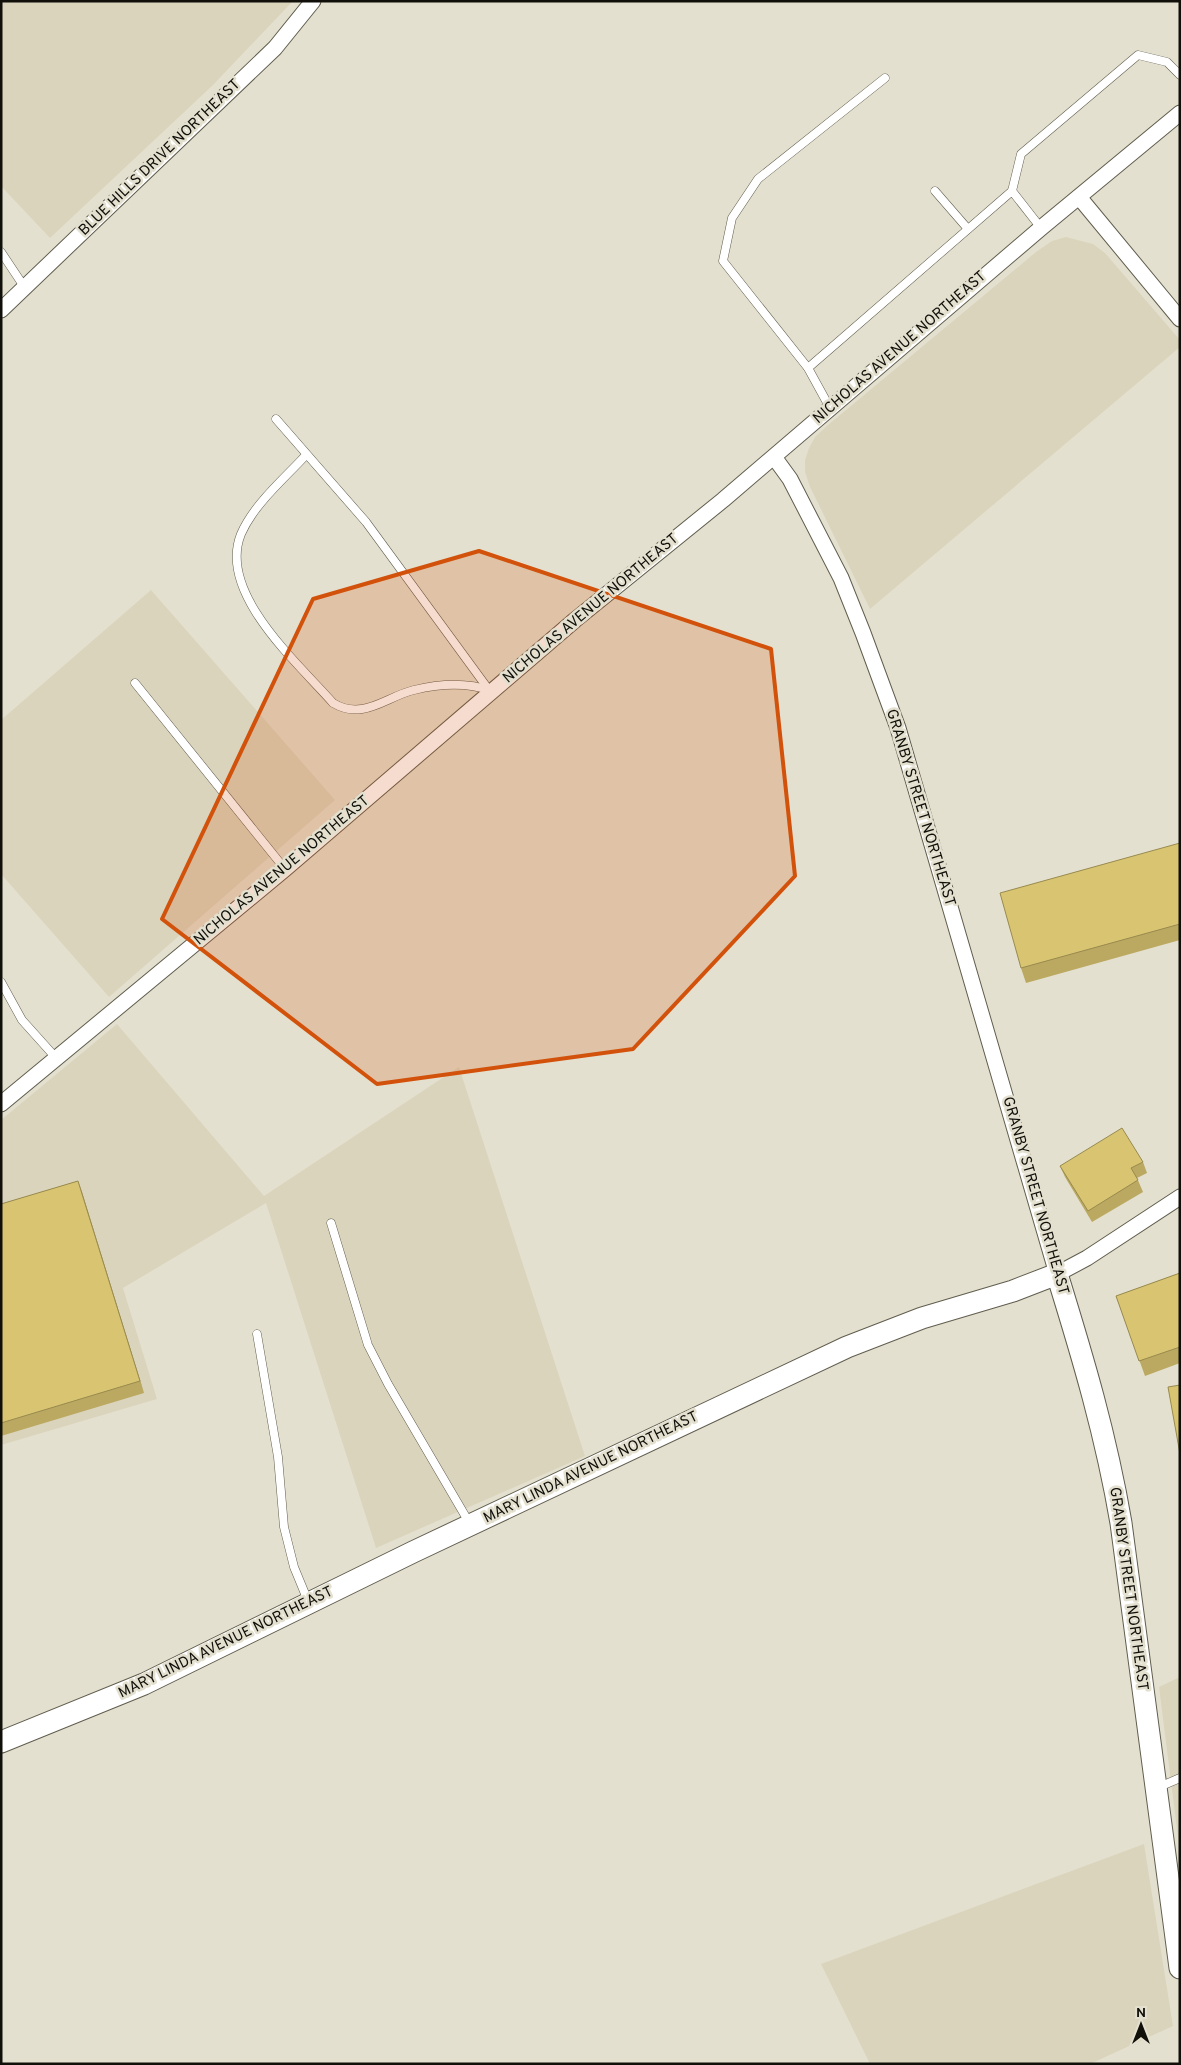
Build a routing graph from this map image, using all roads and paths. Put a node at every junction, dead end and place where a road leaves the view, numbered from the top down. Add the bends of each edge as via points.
1 (313, 1) edge
2 (1180, 75) edge
3 (885, 78) dead end
4 (1180, 113) edge
5 (935, 191) dead end
6 (1012, 191) junction
7 (1079, 197) junction
8 (1041, 228) junction
9 (968, 229) junction
10 (1, 252) edge
11 (25, 288) junction
12 (1, 310) edge
13 (1180, 319) edge
14 (808, 368) junction
15 (830, 408) junction
16 (276, 419) dead end
17 (306, 455) junction
18 (774, 457) junction
19 (135, 683) dead end
20 (491, 691) junction
21 (285, 869) junction
22 (1, 982) edge
23 (57, 1059) junction
24 (1, 1104) edge
25 (1180, 1197) edge
26 (331, 1223) dead end
27 (1057, 1274) junction
28 (257, 1334) dead end
29 (471, 1526) junction
30 (309, 1603) junction
31 (1, 1742) edge
32 (1180, 1778) edge
33 (1155, 1789) junction
34 (1180, 1968) edge

1 - 11 street, BLUE HILLS DRIVE NORTHEAST via 275,48
2 - 6 lane via 1167,62 1138,55 1021,154
3 - 14 lane via 758,179 732,218 723,261
4 - 7 street, NICHOLAS AVENUE NORTHEAST
5 - 9 lane
6 - 8 lane
6 - 9 lane
7 - 8 street, NICHOLAS AVENUE NORTHEAST
7 - 13 street
8 - 15 street, NICHOLAS AVENUE NORTHEAST
9 - 14 lane
10 - 11 lane
11 - 12 street, BLUE HILLS DRIVE NORTHEAST
14 - 15 lane
15 - 18 street, NICHOLAS AVENUE NORTHEAST
16 - 17 lane
17 - 20 lane via 366,522
17 - 20 lane via 249,519 237,549 236,566 243,590 268,630 342,708 365,710 414,690 448,686 467,684
18 - 20 street, NICHOLAS AVENUE NORTHEAST
18 - 27 street, GRANBY STREET NORTHEAST via 790,479 841,578 898,728
19 - 21 lane
20 - 21 street, NICHOLAS AVENUE NORTHEAST
21 - 23 street, NICHOLAS AVENUE NORTHEAST
22 - 23 lane via 22,1020
23 - 24 street, NICHOLAS AVENUE NORTHEAST
25 - 27 street, MARY LINDA AVENUE NORTHEAST
26 - 29 lane via 368,1345
27 - 29 street, MARY LINDA AVENUE NORTHEAST via 922,1318 847,1347
27 - 33 street, GRANBY STREET NORTHEAST via 1096,1402 1110,1462 1121,1523
28 - 30 lane via 278,1457 284,1527 294,1567
29 - 30 street, MARY LINDA AVENUE NORTHEAST
30 - 31 street, MARY LINDA AVENUE NORTHEAST via 144,1684
32 - 33 lane
33 - 34 street, GRANBY STREET NORTHEAST

